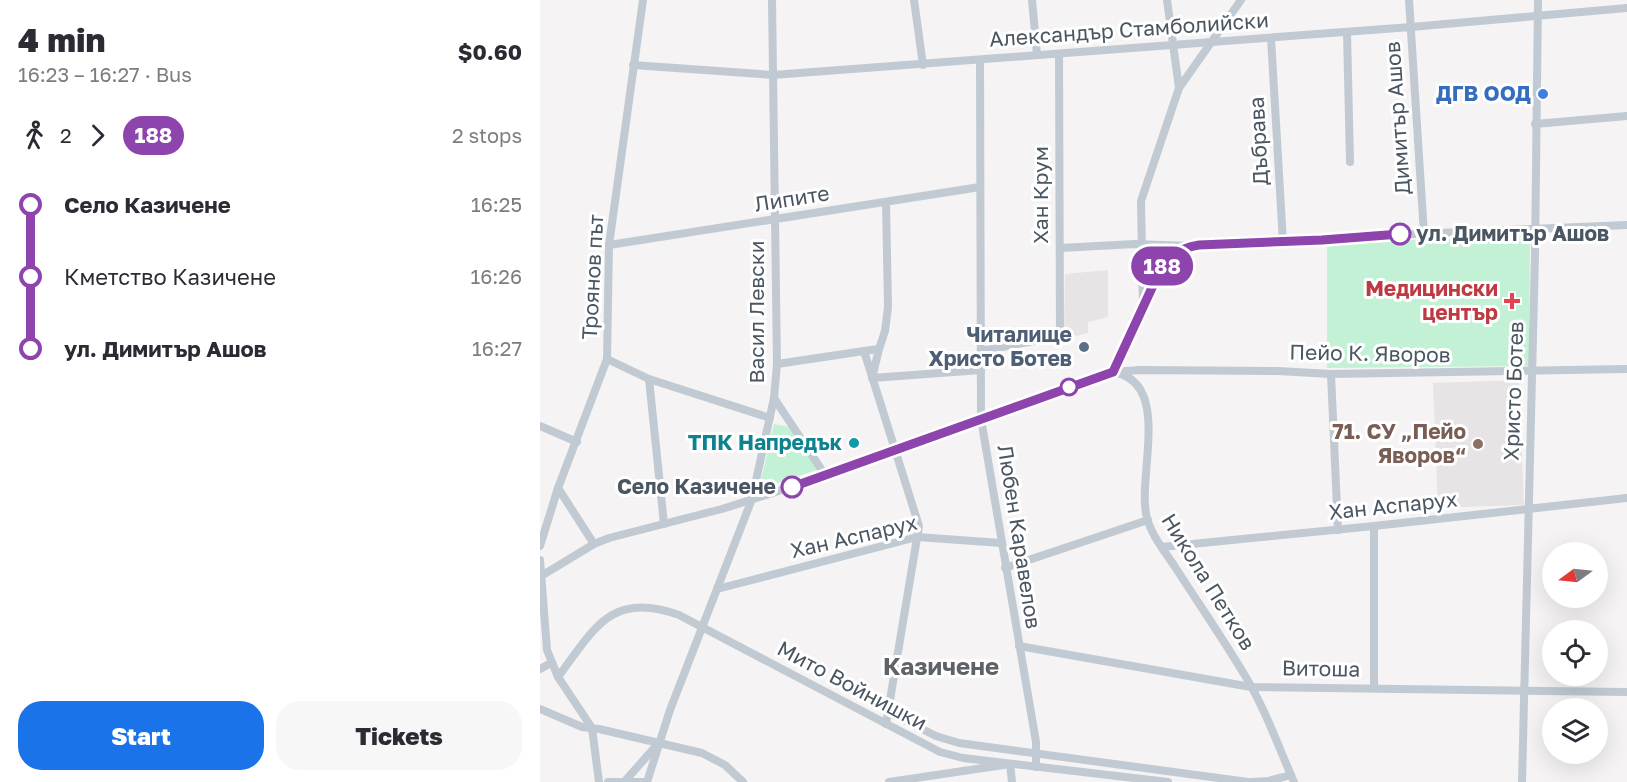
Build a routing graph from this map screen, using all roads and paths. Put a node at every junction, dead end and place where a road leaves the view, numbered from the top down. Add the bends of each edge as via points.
1 (643, 0) edge
2 (772, 0) edge
3 (914, 0) edge
4 (1032, 0) edge
5 (1167, 0) edge
6 (1241, 0) edge
7 (1409, 0) edge
8 (1538, 0) edge
9 (1627, 8) edge
10 (1537, 16) junction
11 (1411, 27) junction
12 (1347, 32) junction
13 (1271, 38) junction
14 (1213, 42) junction
15 (1173, 45) junction
16 (1059, 54) junction
17 (1037, 55) junction
18 (980, 60) junction
19 (633, 65) junction
20 (923, 65) junction
21 (773, 75) junction
22 (1179, 88) junction
23 (1627, 116) edge
24 (1535, 124) junction
25 (1350, 162) dead end
26 (980, 187) junction
27 (886, 202) junction
28 (775, 220) junction
29 (1627, 225) edge
30 (1535, 230) junction
31 (1424, 234) junction
32 (1283, 242) junction
33 (609, 245) junction
34 (1141, 245) junction
35 (1191, 246) junction
36 (1060, 248) junction
37 (1143, 308) junction
38 (879, 349) junction
39 (864, 351) junction
40 (981, 351) junction
41 (607, 358) junction
42 (777, 363) junction
43 (1627, 369) edge
44 (981, 370) junction
45 (1532, 371) junction
46 (1113, 372) junction
47 (1332, 374) junction
48 (872, 378) junction
49 (649, 379) junction
50 (774, 398) junction
51 (770, 418) junction
52 (981, 419) junction
53 (540, 426) edge
54 (577, 442) junction
55 (894, 450) junction
56 (825, 475) junction
57 (558, 488) junction
58 (1627, 498) edge
59 (752, 500) junction
60 (1528, 509) junction
61 (1148, 520) junction
62 (664, 524) junction
63 (1374, 526) junction
64 (1338, 530) junction
65 (917, 537) junction
66 (1001, 543) junction
67 (594, 544) junction
68 (540, 546) edge
69 (1162, 547) junction
70 (540, 560) edge
71 (1005, 568) junction
72 (541, 576) edge
73 (717, 589) junction
74 (702, 627) junction
75 (1018, 646) junction
76 (551, 663) junction
77 (540, 669) edge
78 (558, 677) junction
79 (1251, 687) junction
80 (1374, 688) junction
81 (1524, 690) junction
82 (1627, 692) edge
83 (540, 709) edge
84 (888, 711) junction
85 (886, 724) junction
86 (592, 728) junction
87 (658, 743) junction
88 (1036, 752) junction
89 (1010, 764) junction
90 (1036, 767) junction
91 (1292, 779) edge
92 (625, 781) edge
93 (599, 782) edge
94 (608, 782) edge
95 (645, 782) edge
96 (743, 782) edge
97 (889, 782) edge
98 (1012, 782) edge
99 (1168, 782) edge
100 (1250, 782) edge
101 (1522, 782) edge

1 - 19 street, Троянов път
2 - 21 street, Васил Левски
3 - 20 street
4 - 17 street
5 - 15 street
6 - 14 street
7 - 11 street, Димитър Ашов
8 - 10 street, Христо Ботев
9 - 10 street, Александър Стамболийски
10 - 11 street, Александър Стамболийски
10 - 24 street, Христо Ботев
11 - 12 street, Александър Стамболийски
11 - 31 street, Димитър Ашов
12 - 13 street, Александър Стамболийски
12 - 25 street
13 - 14 street, Александър Стамболийски
13 - 32 street, Дъбрава
14 - 15 street, Александър Стамболийски
14 - 22 street
15 - 16 street, Александър Стамболийски
15 - 22 street
16 - 17 street, Александър Стамболийски
16 - 36 street, Хан Крум
17 - 18 street, Александър Стамболийски
18 - 20 street, Александър Стамболийски
18 - 26 street, Любен Каравелов
19 - 21 street, Александър Стамболийски
19 - 33 street, Троянов път
20 - 21 street, Александър Стамболийски
21 - 28 street, Васил Левски
22 - 34 street via 1141,201
23 - 24 street
24 - 30 street, Христо Ботев
26 - 27 street, Липите
26 - 40 street, Любен Каравелов
27 - 28 street, Липите
27 - 38 street via 888,307
28 - 33 street, Липите
28 - 42 street, Васил Левски
29 - 30 street
30 - 31 street
30 - 45 street, Христо Ботев
31 - 32 street
32 - 35 street
33 - 41 street, Троянов път
34 - 35 street
34 - 36 street
34 - 37 street
35 - 37 street via 1163,264
36 - 40 street, Хан Крум via 1060,336
37 - 46 street
38 - 39 street
38 - 48 street
39 - 42 street
39 - 48 street
40 - 44 street, Любен Каравелов
41 - 49 street
41 - 54 street, Троянов път
42 - 50 street, Васил Левски
43 - 45 street, Пейо К. Яворов
44 - 48 street
44 - 52 street, Любен Каравелов
45 - 47 street, Пейо К. Яворов
45 - 60 street, Христо Ботев
46 - 47 street, Пейо К. Яворов via 1255,370
46 - 52 street, Пейо К. Яворов
46 - 61 street, Никола Петков via 1133,380 1147,406
47 - 64 street
48 - 55 street
49 - 51 street
49 - 62 street
50 - 51 street, Васил Левски
50 - 56 street
51 - 59 street, Васил Левски
52 - 55 street, Пейо К. Яворов
52 - 66 street, Любен Каравелов
53 - 54 street
54 - 57 street, Троянов път
55 - 56 street, Пейо К. Яворов
55 - 65 street via 919,520
56 - 59 street, Пейо К. Яворов
57 - 67 street
57 - 68 street, Троянов път
58 - 60 street, Хан Аспарух
59 - 62 street, Пейо К. Яворов
59 - 73 street, Васил Левски
60 - 63 street, Хан Аспарух
60 - 81 street, Христо Ботев
61 - 69 street, Никола Петков
61 - 71 street
62 - 67 street, Пейо К. Яворов
63 - 64 street, Хан Аспарух
63 - 80 street
64 - 69 street, Хан Аспарух
65 - 66 street, Хан Аспарух
65 - 73 street, Хан Аспарух
65 - 84 street
66 - 71 street, Любен Каравелов
67 - 72 street, Пейо К. Яворов
69 - 79 street, Никола Петков
70 - 72 street
71 - 75 street, Любен Каравелов
72 - 76 street via 545,638
73 - 74 street, Васил Левски
74 - 78 street, Мито Войнишки via 662,609 621,610 598,624
74 - 85 street, Мито Войнишки
74 - 87 street, Васил Левски
75 - 79 street, Витоша
75 - 88 street, Любен Каравелов
76 - 77 street
76 - 78 street
78 - 86 street
79 - 80 street, Витоша
79 - 91 street, Никола Петков
80 - 81 street, Витоша
81 - 82 street, Витоша
81 - 101 street, Христо Ботев
83 - 86 street via 575,725
84 - 85 street
84 - 88 street, Мито Войнишки via 946,740
85 - 89 street, Мито Войнишки via 950,755
86 - 87 street
86 - 93 street
87 - 92 street
87 - 95 street, Васил Левски
87 - 96 street via 702,753 725,765
88 - 90 street, Любен Каравелов
88 - 100 street, Мито Войнишки
89 - 90 street, Мито Войнишки
89 - 97 street
89 - 98 street
90 - 99 street, Мито Войнишки
91 - 100 street, Мито Войнишки
92 - 94 street
92 - 95 street

